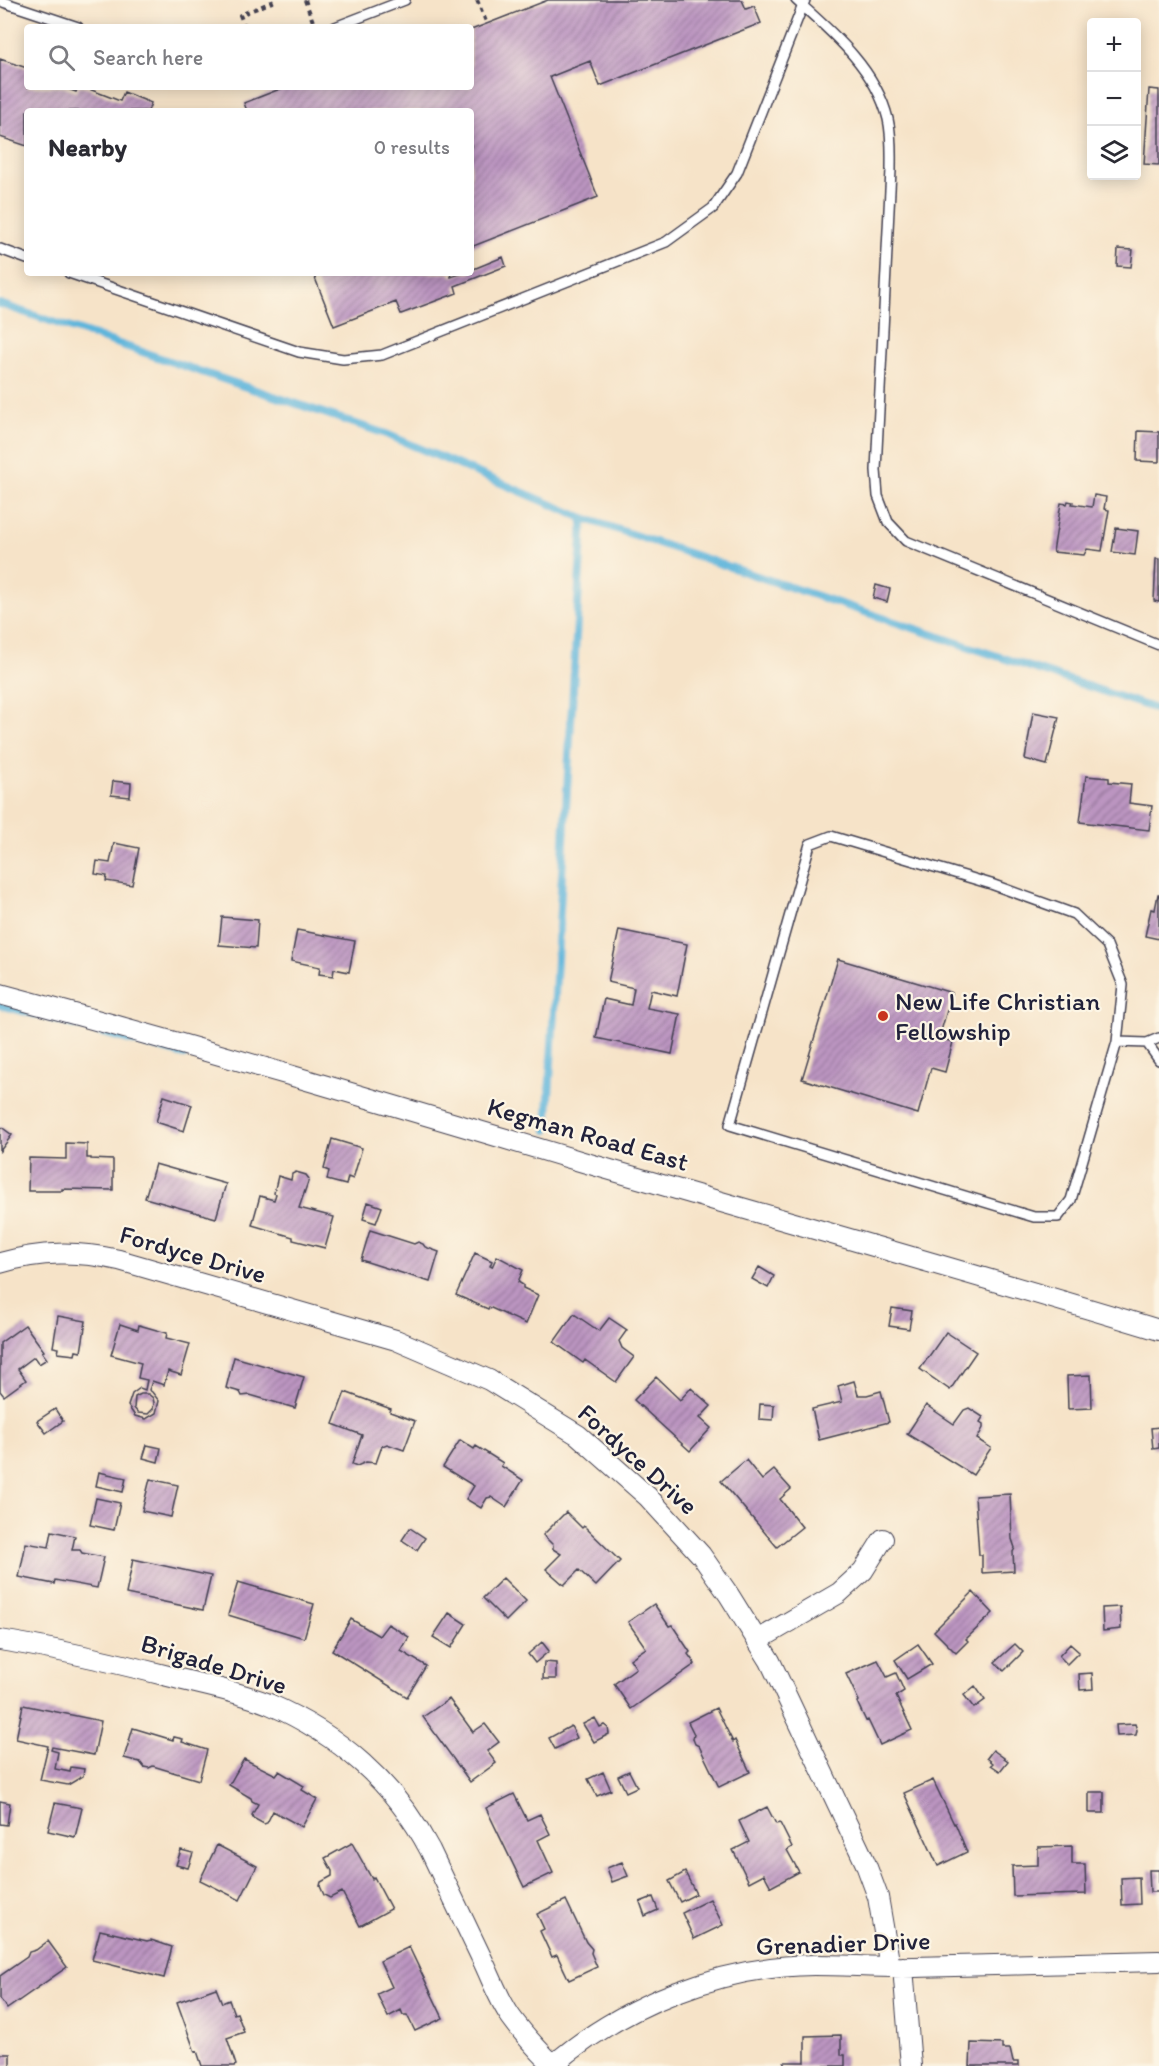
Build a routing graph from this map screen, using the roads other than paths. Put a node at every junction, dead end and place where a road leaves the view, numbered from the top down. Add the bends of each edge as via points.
1 (405, 0) edge
2 (0, 1) edge
3 (801, 2) edge
4 (69, 24) edge
5 (343, 24) edge
6 (0, 249) edge
7 (24, 258) edge
8 (78, 276) edge
9 (1159, 645) edge
10 (0, 994) edge
11 (1159, 1038) edge
12 (1117, 1041) junction
13 (1147, 1043) junction
14 (1159, 1060) edge
15 (0, 1263) edge
16 (1159, 1330) edge
17 (883, 1539) dead end
18 (0, 1640) edge
19 (758, 1640) junction
20 (1159, 1961) edge
21 (897, 1967) junction
22 (553, 2065) edge
23 (911, 2066) edge

1 - 5 lane
2 - 4 lane
3 - 8 lane via 737,173 713,208 666,242 382,355 343,359 299,352
3 - 9 lane via 854,54 888,118 891,170 876,470 878,496 888,522 906,541
6 - 7 lane
10 - 16 street, Kegman Road East via 348,1091
11 - 13 lane
12 - 12 lane via 1124,985 1107,945 1074,914 991,884 831,836 810,844 730,1125 1034,1217 1058,1217 1071,1200
12 - 13 lane
13 - 14 lane
15 - 19 street, Fordyce Drive via 67,1252 119,1260 396,1340 489,1380 578,1435 648,1497 700,1555
17 - 19 street via 863,1571 839,1593
18 - 22 street, Brigade Drive via 105,1660 243,1695 312,1725 344,1746 409,1815 502,2001 529,2041
19 - 21 street, Fordyce Drive via 865,1862
20 - 21 street, Grenadier Drive
21 - 22 street, Grenadier Drive via 813,1965 710,1981 620,2020
21 - 23 street, Fordyce Drive

